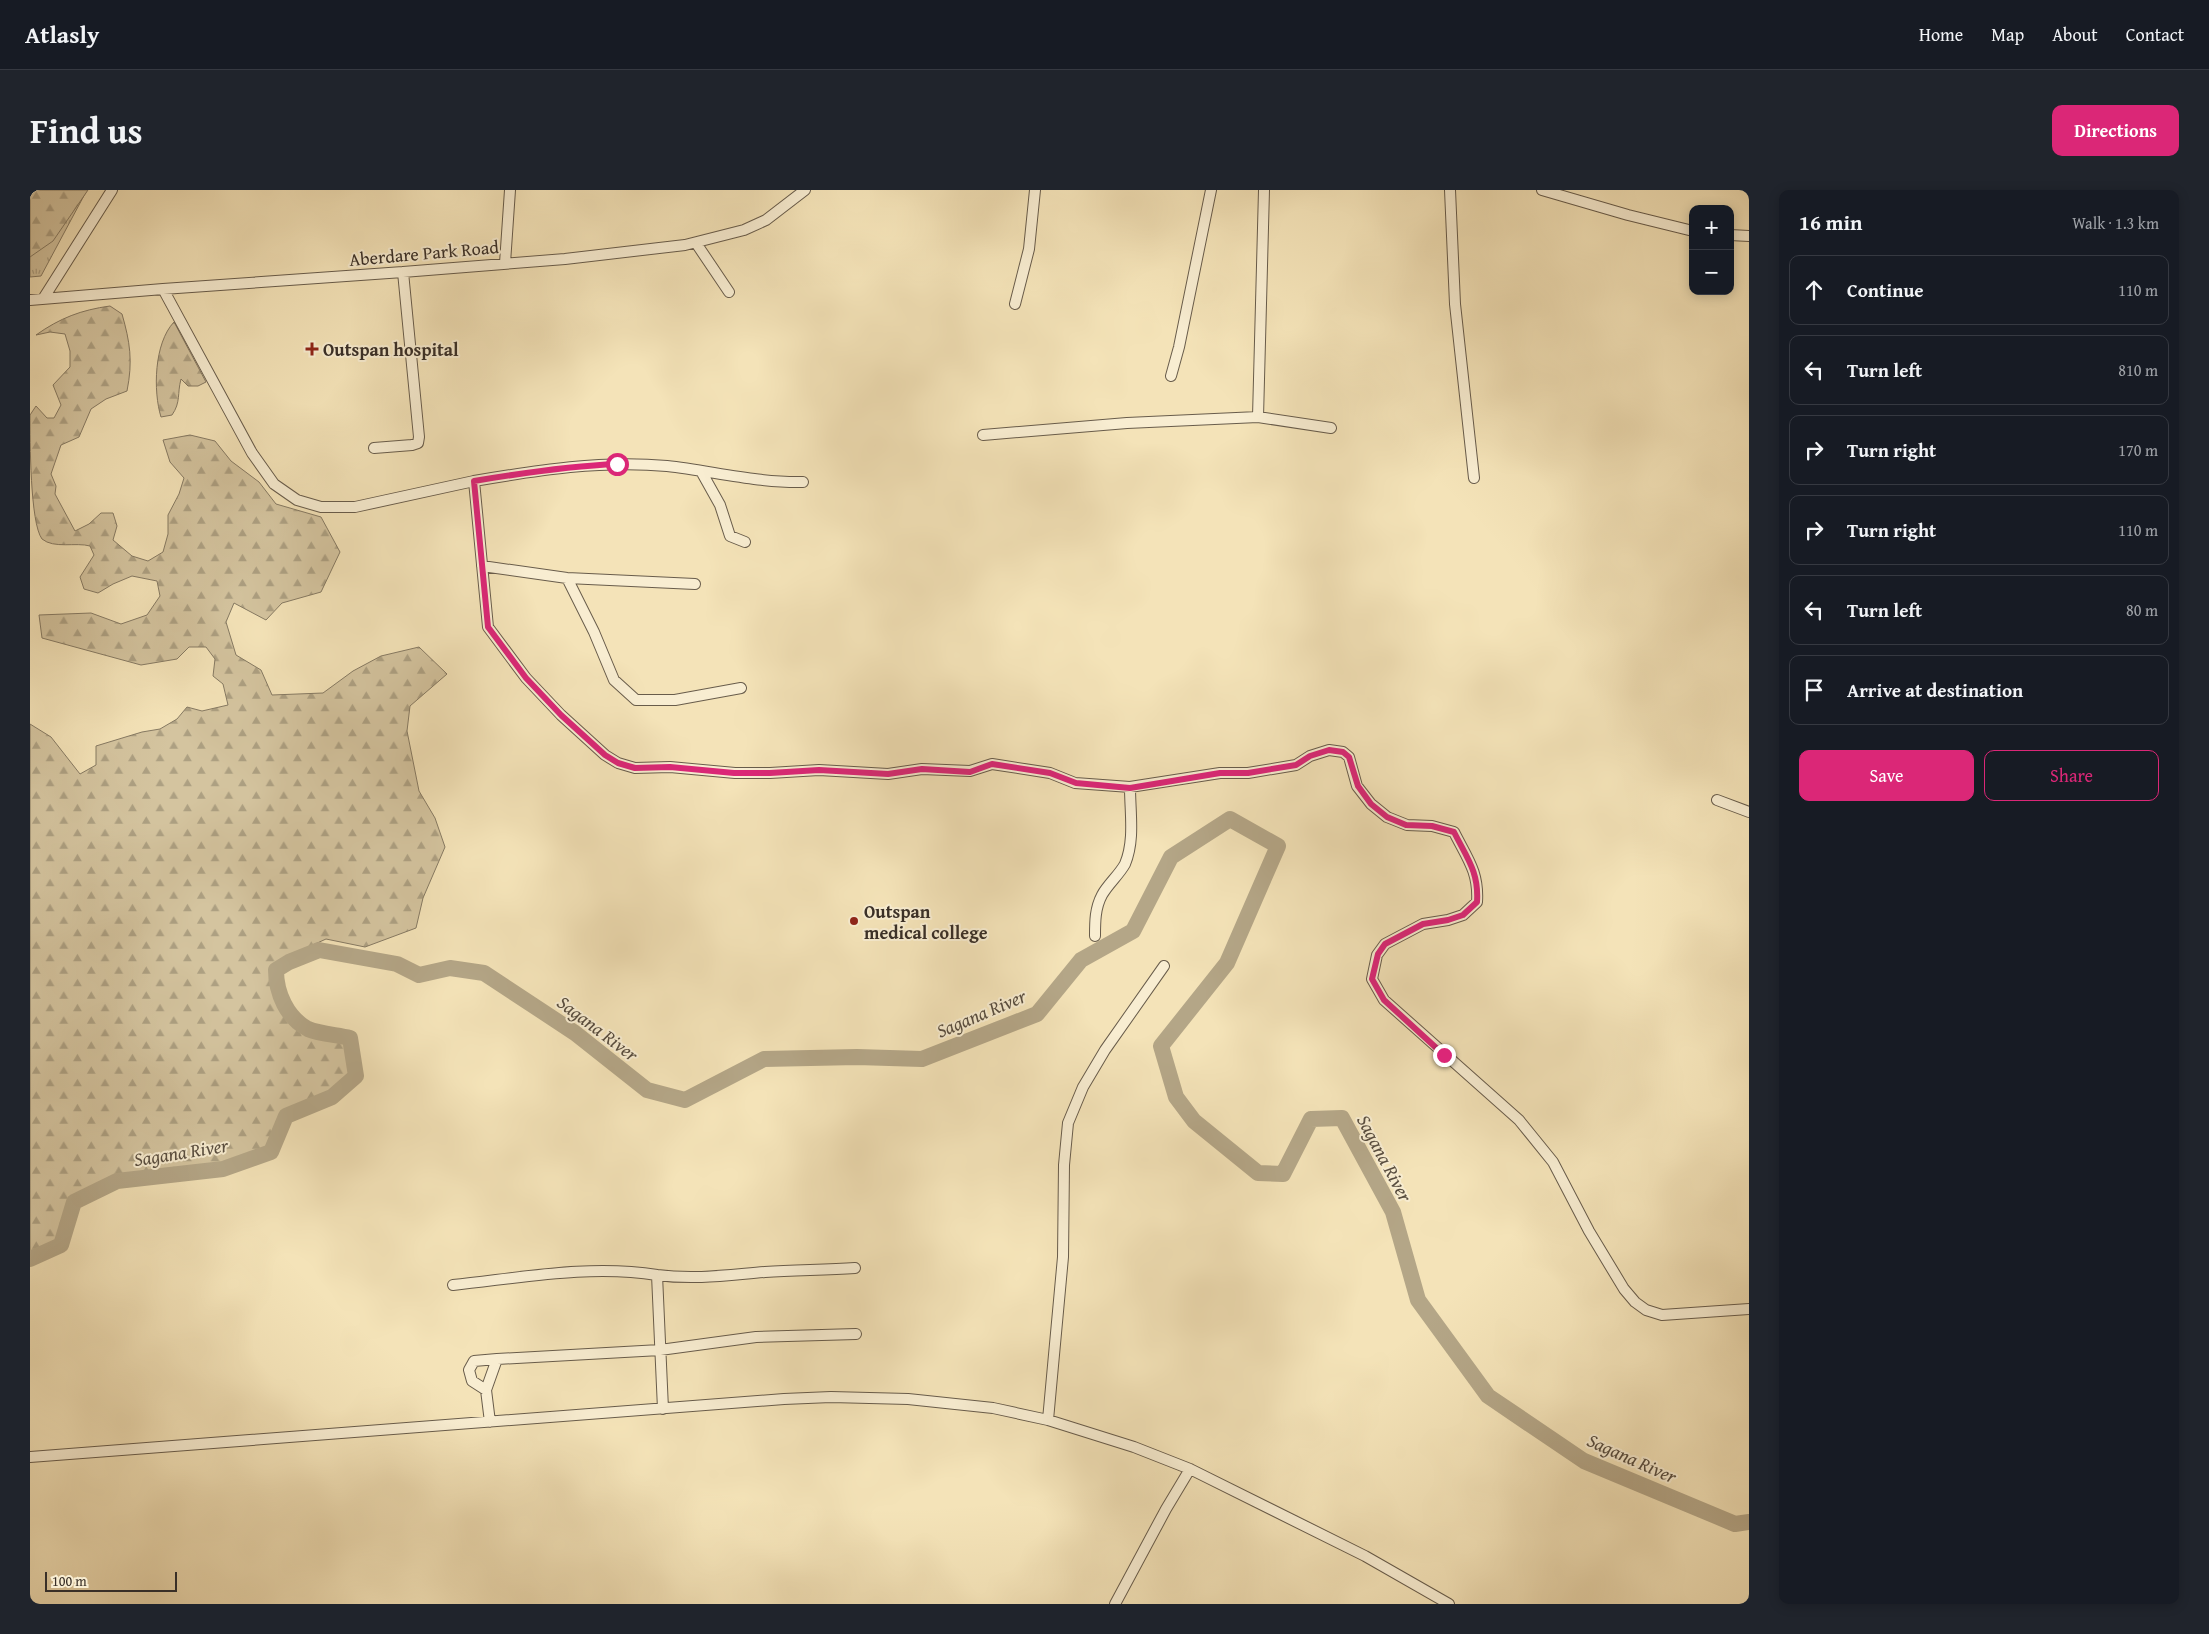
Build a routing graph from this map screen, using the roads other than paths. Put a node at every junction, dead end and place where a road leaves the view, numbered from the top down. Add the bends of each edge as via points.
1 (112, 190) edge
2 (510, 190) edge
3 (805, 190) edge
4 (1035, 190) edge
5 (1211, 190) edge
6 (1264, 190) edge
7 (1450, 190) edge
8 (1542, 190) edge
9 (1689, 229) edge
10 (1734, 235) edge
11 (1749, 236) edge
12 (696, 243) junction
13 (505, 263) junction
14 (403, 272) junction
15 (163, 288) junction
16 (729, 292) dead end
17 (43, 299) junction
18 (30, 300) edge
19 (1015, 304) dead end
20 (1171, 376) dead end
21 (1258, 417) junction
22 (1330, 428) dead end
23 (984, 435) dead end
24 (374, 448) dead end
25 (701, 471) junction
26 (1474, 478) dead end
27 (474, 481) junction
28 (803, 482) dead end
29 (745, 542) dead end
30 (482, 566) junction
31 (567, 578) junction
32 (694, 584) dead end
33 (741, 688) dead end
34 (1130, 788) junction
35 (1717, 800) dead end
36 (1749, 812) edge
37 (1095, 936) dead end
38 (1164, 966) dead end
39 (854, 1268) dead end
40 (657, 1275) junction
41 (452, 1285) dead end
42 (1749, 1309) edge
43 (856, 1334) dead end
44 (660, 1350) junction
45 (497, 1359) junction
46 (486, 1390) junction
47 (663, 1409) junction
48 (1048, 1420) junction
49 (490, 1422) junction
50 (30, 1457) edge
51 (1190, 1469) junction
52 (1115, 1604) edge
53 (1449, 1604) edge

1 - 17 street
2 - 13 street
3 - 12 street, Aberdare Park Road via 766,220 744,230
4 - 19 street via 1029,249
5 - 20 street
6 - 21 street
7 - 26 street via 1455,304
8 - 9 street
10 - 11 street
12 - 13 street, Aberdare Park Road
12 - 16 street
13 - 14 street, Aberdare Park Road
14 - 15 street, Aberdare Park Road
14 - 24 street via 419,437 418,443 412,445
15 - 17 street, Aberdare Park Road
15 - 27 street via 252,453 274,484 297,500 321,508 355,507
17 - 18 street, Aberdare Park Road
21 - 22 street
21 - 23 street via 1127,423
25 - 27 street via 667,466 578,465
25 - 28 street
25 - 29 street via 720,505 730,536
27 - 30 street
30 - 31 street
30 - 34 street via 488,627 496,639 526,678 561,715 618,763 635,768 670,767 734,773 819,770 888,774 922,769 970,772 992,764 1050,773 1076,783
31 - 32 street
31 - 33 street via 614,680 636,700 675,700
34 - 37 street via 1131,837 1128,852 1124,865 1101,896 1095,917
34 - 42 street via 1220,773 1248,773 1296,765 1329,750 1343,752 1349,757 1358,786 1371,804 1387,817 1406,825 1432,826 1454,832 1476,874 1477,902 1463,915 1423,924 1385,944 1378,954 1372,979 1375,986 1384,1000 1519,1120 1552,1162 1589,1231 1635,1302 1662,1315
35 - 36 street
38 - 48 street via 1105,1050 1083,1087 1068,1123 1063,1257
39 - 40 street via 719,1277
40 - 41 street via 610,1270
40 - 44 street
43 - 44 street via 756,1338
44 - 45 street
44 - 47 street
45 - 46 street
45 - 46 street via 474,1361 469,1370 472,1381
46 - 49 street
47 - 48 street via 784,1399 866,1397 993,1408
47 - 49 street
48 - 51 street
49 - 50 street
51 - 52 street
51 - 53 street via 1365,1556

